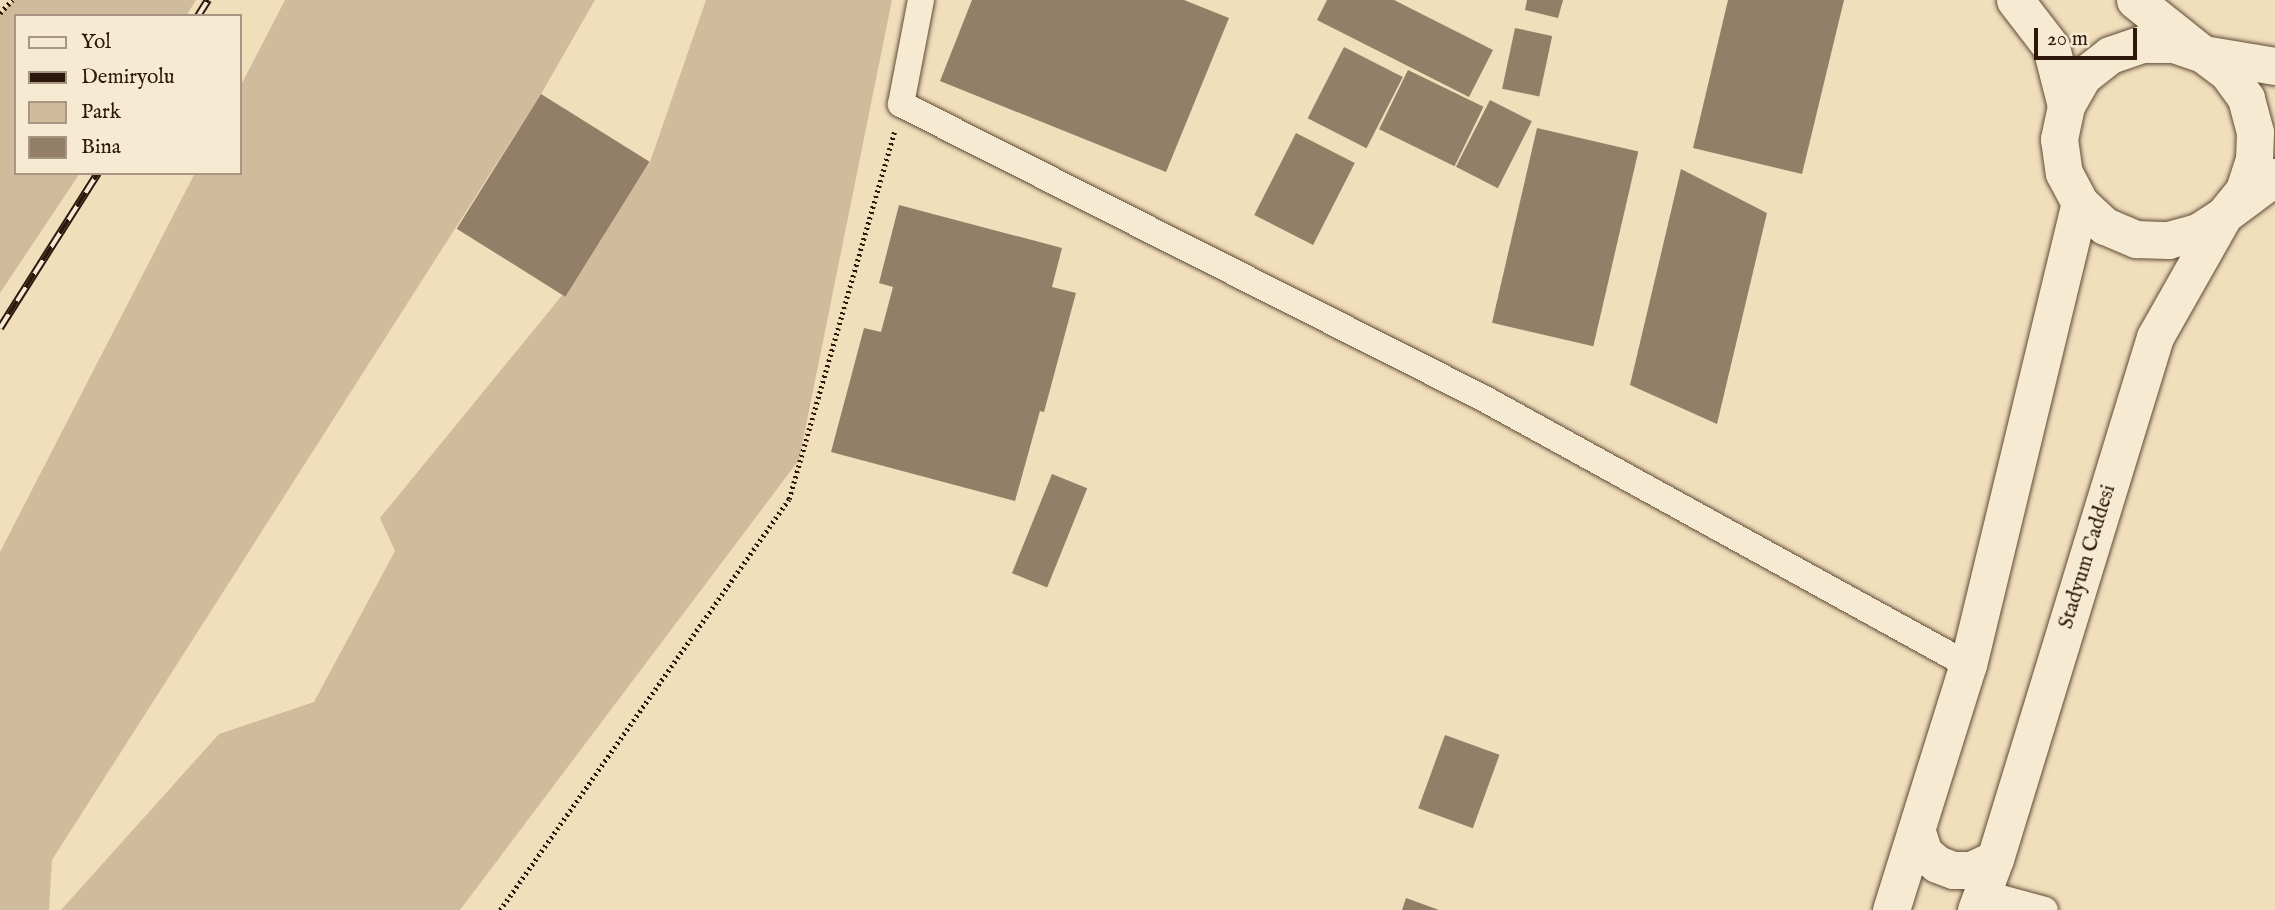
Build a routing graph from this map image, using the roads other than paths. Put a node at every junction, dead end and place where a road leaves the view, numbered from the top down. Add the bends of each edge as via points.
1 (921, 0) edge
2 (2015, 0) edge
3 (2135, 0) edge
4 (2203, 54) junction
5 (2275, 66) edge
6 (2066, 106) junction
7 (2275, 177) edge
8 (2080, 203) junction
9 (2224, 215) junction
10 (1968, 665) junction
11 (1917, 832) junction
12 (1996, 859) junction
13 (1979, 902) edge
14 (1891, 910) edge
15 (2045, 910) edge

1 - 10 street via 901,104 1483,398
2 - 6 main road via 2052,47
3 - 4 main road
4 - 5 main road
4 - 6 main road via 2174,44 2142,44 2110,55 2083,76
4 - 9 main road via 2228,73 2246,99 2255,132 2254,160 2244,190
6 - 8 main road via 2060,150 2064,173
7 - 9 main road
8 - 9 main road via 2105,226 2136,239 2168,240 2198,232
8 - 10 main road
9 - 12 main road, Stadyum Caddesi via 2155,337
10 - 11 main road
11 - 12 main road via 1924,853 1953,870 1971,870
11 - 14 main road
12 - 13 main road, Stadyum Caddesi
13 - 15 street

